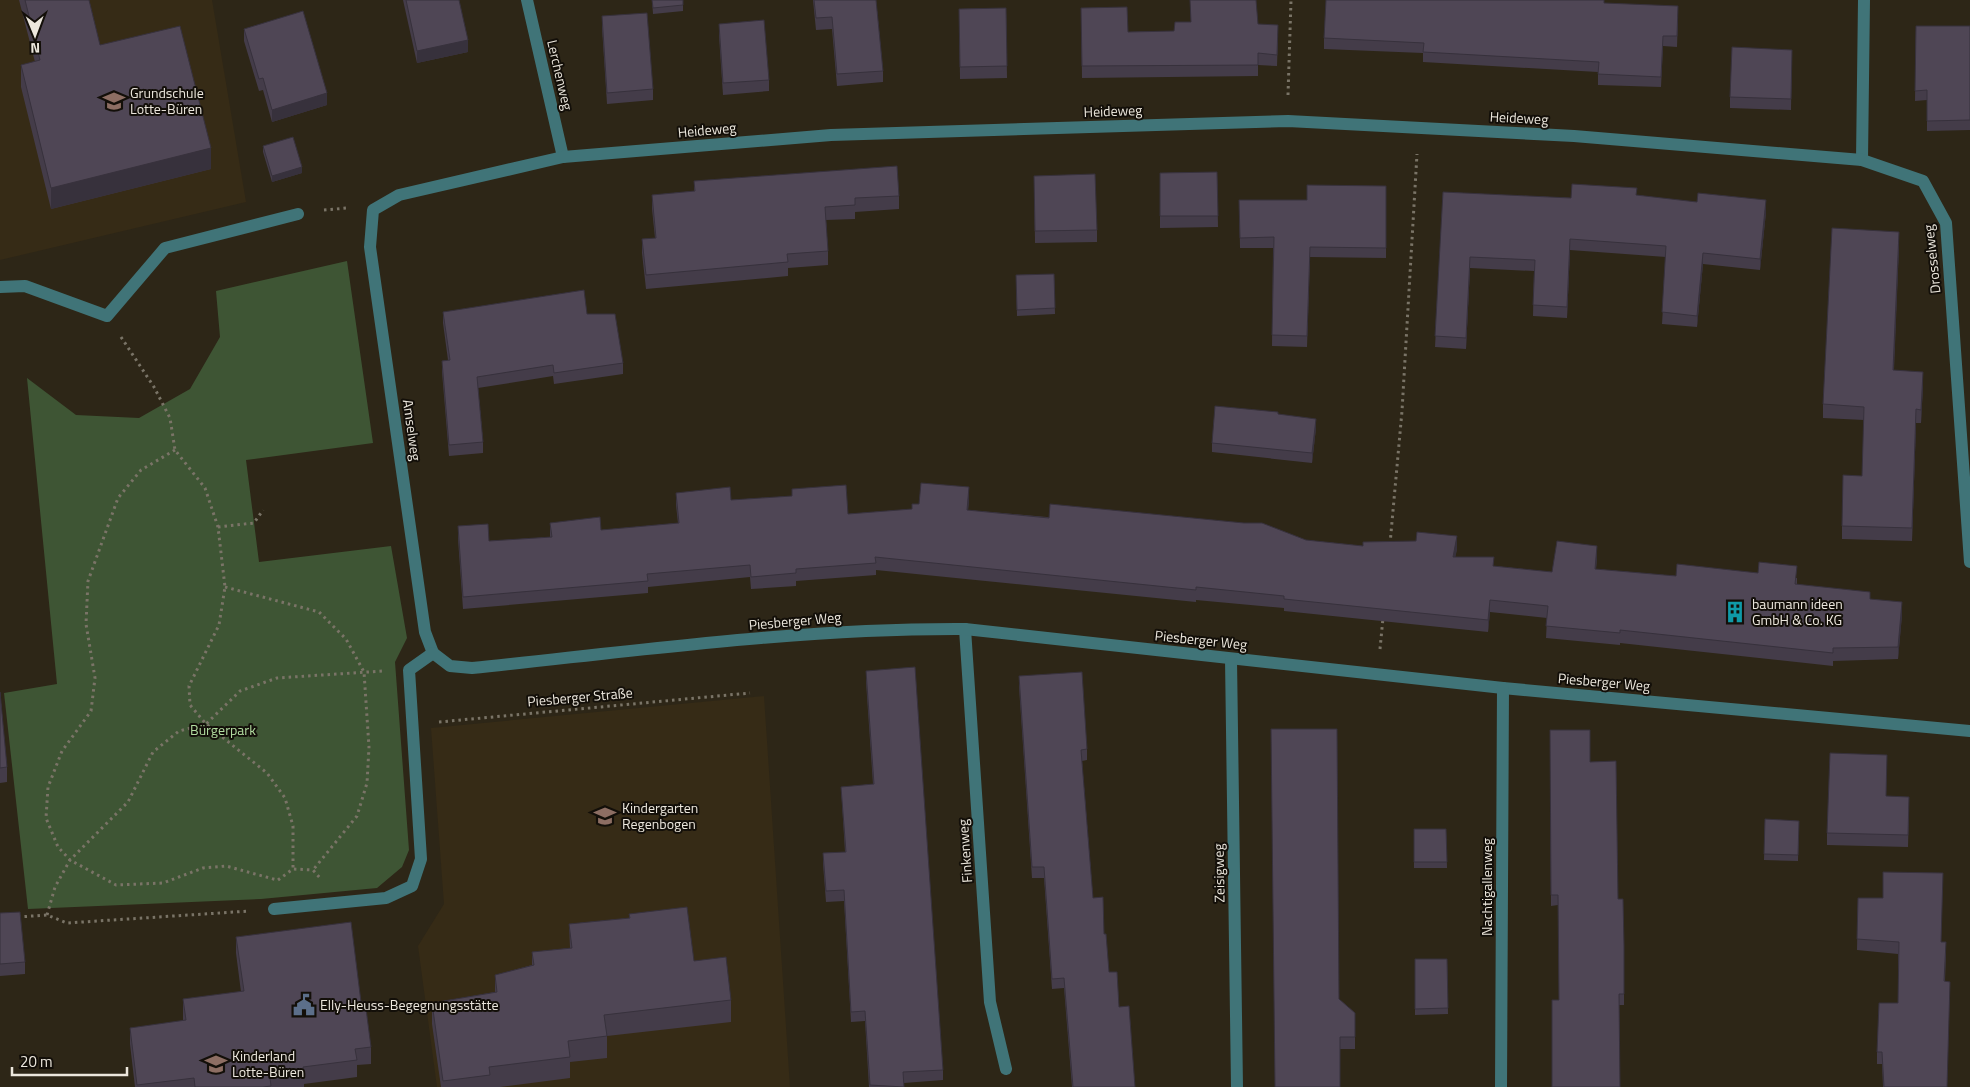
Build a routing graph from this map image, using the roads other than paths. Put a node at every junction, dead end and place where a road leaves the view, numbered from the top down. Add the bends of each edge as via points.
1 (527, 0) edge
2 (1864, 0) edge
3 (563, 157) junction
4 (1862, 160) junction
5 (373, 210) joint
6 (298, 214) road end
7 (0, 287) edge
8 (1970, 562) edge
9 (965, 629) junction
10 (433, 653) junction
11 (1231, 659) junction
12 (1503, 688) junction
13 (1970, 731) edge
14 (274, 909) road end
15 (1006, 1069) dead end
16 (1237, 1087) edge
17 (1500, 1087) edge

1 - 3 street, Lerchenweg
2 - 4 street
3 - 4 street, Heideweg via 832,135 1288,120 1574,136
3 - 5 street, Heideweg via 399,195
4 - 8 street, Drosselweg via 1923,181 1946,223
5 - 10 street, Amselweg via 370,247 425,632
6 - 7 street via 165,248 107,316 25,286
9 - 10 street, Piesberger Weg via 825,633 472,668 450,666
9 - 11 street, Piesberger Weg
9 - 15 street, Finkenweg via 990,1002
10 - 14 street via 409,670 421,859 412,886 386,898
11 - 12 street, Piesberger Weg
11 - 16 street, Zeisigweg
12 - 13 street, Piesberger Weg
12 - 17 street, Nachtigallenweg

